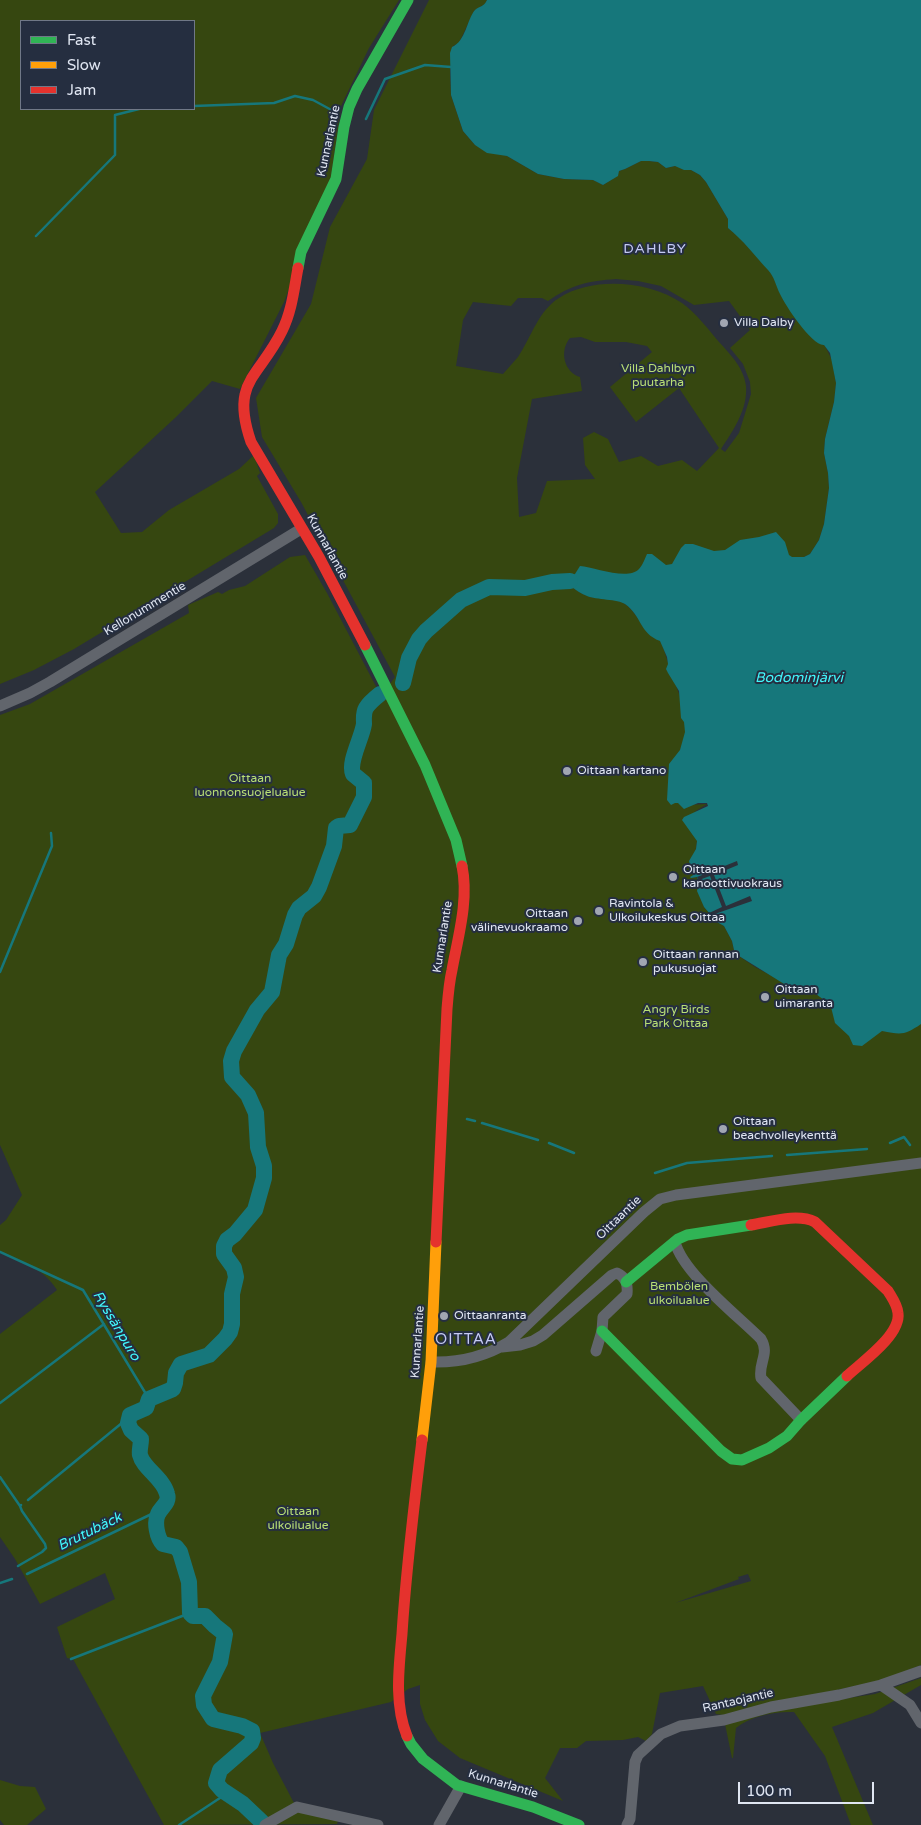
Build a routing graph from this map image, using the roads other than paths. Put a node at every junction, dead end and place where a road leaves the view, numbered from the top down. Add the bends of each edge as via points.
1 (408, 0) edge
2 (302, 529) junction
3 (0, 706) edge
4 (921, 1163) edge
5 (675, 1242) junction
6 (626, 1282) junction
7 (602, 1331) junction
8 (500, 1347) junction
9 (596, 1351) dead end
10 (431, 1362) junction
11 (801, 1420) junction
12 (921, 1671) edge
13 (881, 1686) junction
14 (921, 1723) edge
15 (461, 1786) junction
16 (265, 1825) edge
17 (378, 1825) edge
18 (439, 1825) edge
19 (579, 1825) edge
20 (627, 1825) edge

1 - 2 main road, Kunnarlantie via 349,107 336,179 301,252 289,315 281,333 250,378 245,392 244,422 248,435
2 - 3 street, Kellonummentie via 30,694
2 - 10 main road, Kunnarlantie via 425,765 456,840 462,864 462,913 447,1009
4 - 8 street, Oittaantie via 660,1199
5 - 6 main road
5 - 11 street via 694,1275 761,1339 765,1352 761,1378
5 - 11 main road via 697,1232 787,1219 809,1219 888,1291 899,1312 892,1334
6 - 7 street via 627,1294 603,1317
6 - 8 street via 622,1275 612,1275 538,1338 520,1345
7 - 9 street
7 - 11 main road via 732,1459 742,1460 769,1448 787,1436
8 - 10 street, Oittaantie via 466,1359
10 - 15 main road, Kunnarlantie via 405,1582 399,1701 411,1744 428,1764
12 - 13 street, Rantaojantie
13 - 14 street via 910,1705
13 - 20 street, Rantaojantie via 771,1707 724,1720 680,1726 661,1734 638,1754 635,1762
15 - 18 street
15 - 19 main road, Kunnarlantie via 533,1807
16 - 17 street via 297,1807

